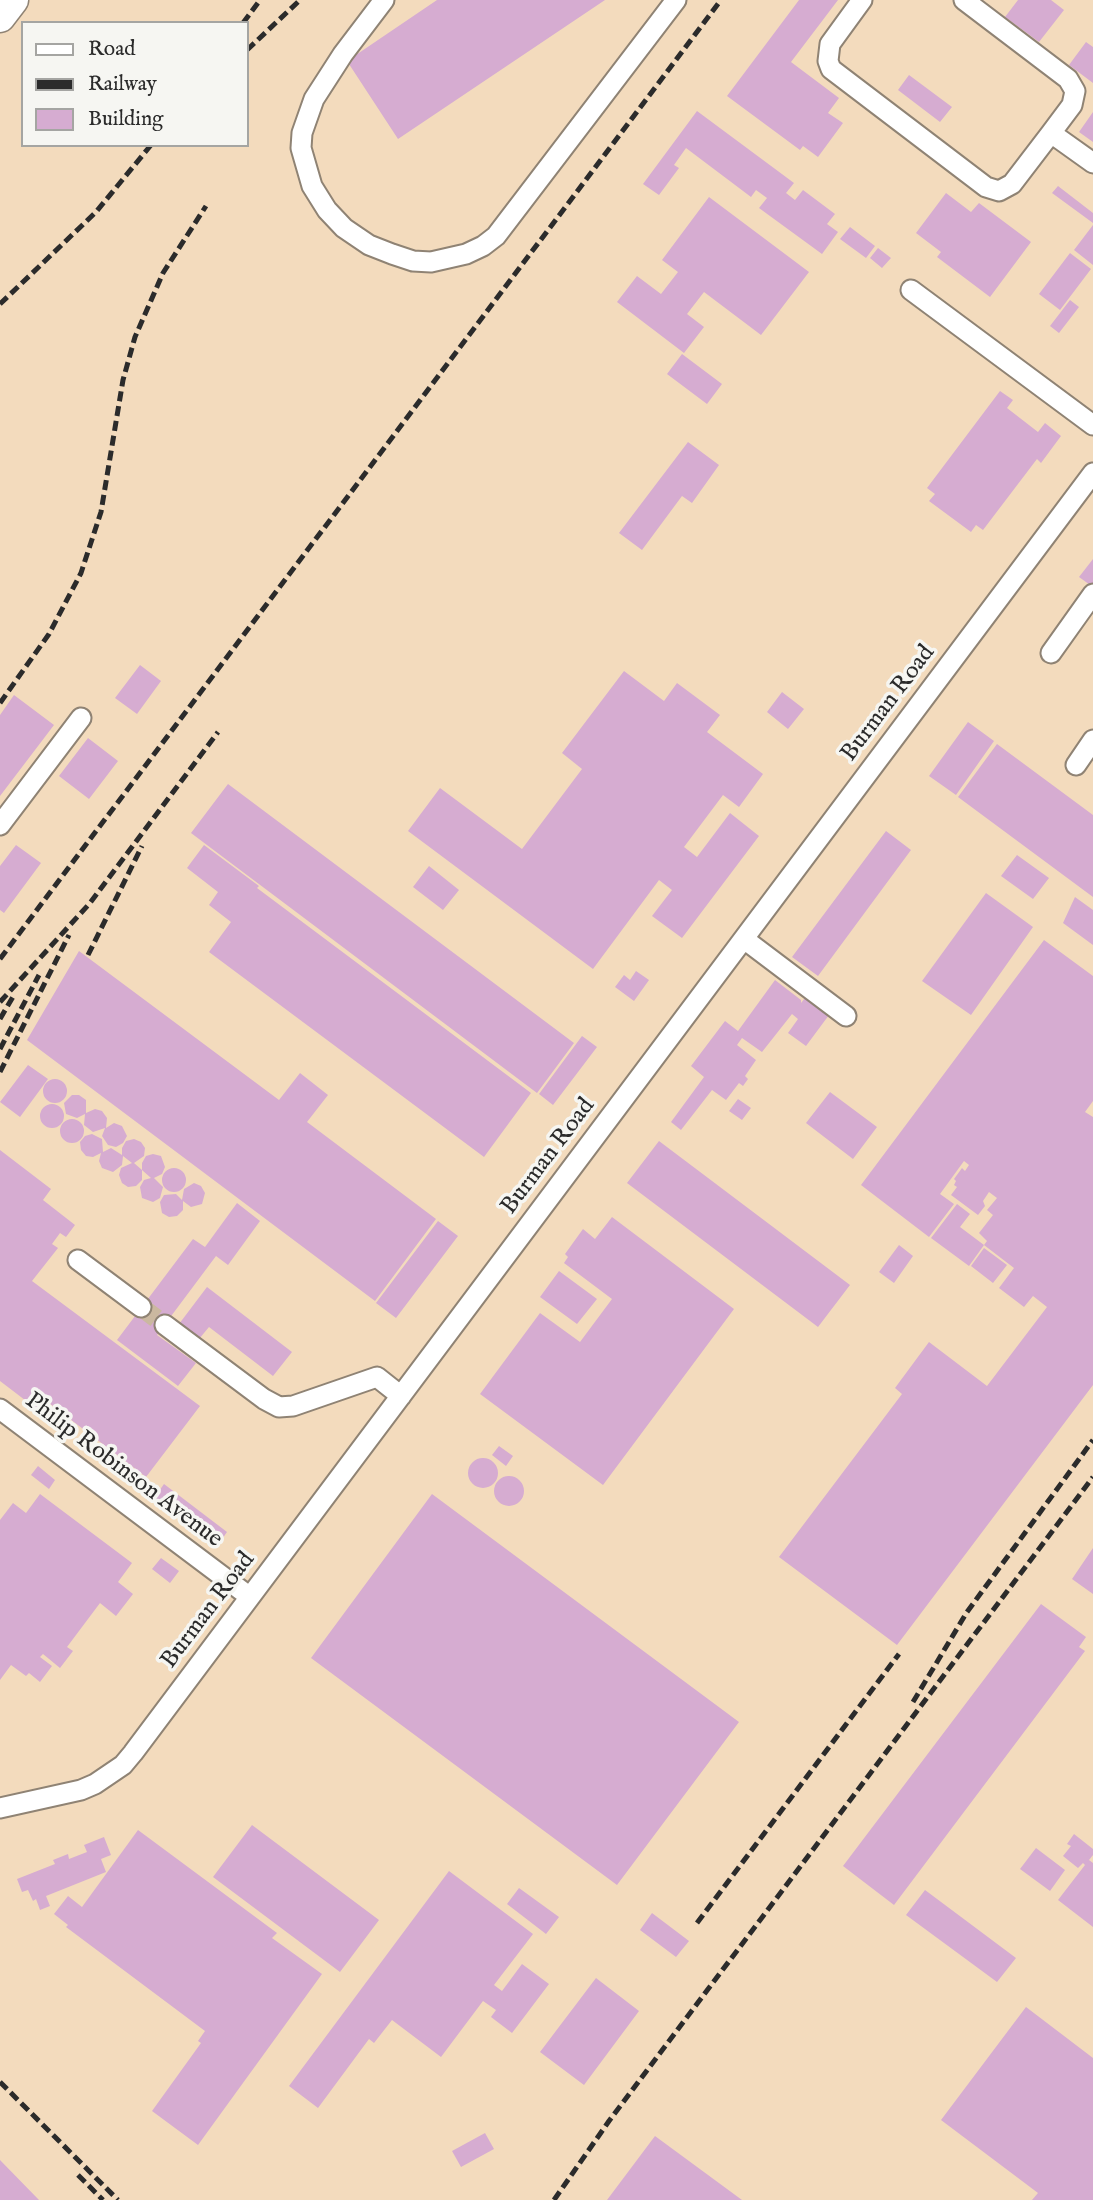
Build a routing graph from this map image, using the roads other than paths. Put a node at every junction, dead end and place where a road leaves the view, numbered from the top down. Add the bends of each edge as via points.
1 (13, 0) edge
2 (384, 0) edge
3 (676, 0) edge
4 (862, 0) edge
5 (964, 0) edge
6 (0, 17) edge
7 (1051, 133) junction
8 (1093, 163) edge
9 (911, 289) dead end
10 (1093, 425) edge
11 (1093, 473) edge
12 (1093, 594) edge
13 (1051, 653) dead end
14 (81, 718) dead end
15 (1093, 740) edge
16 (1076, 765) dead end
17 (0, 825) edge
18 (744, 939) junction
19 (846, 1016) dead end
20 (79, 1260) dead end
21 (141, 1307) tunnel mouth
22 (166, 1325) tunnel mouth
23 (401, 1396) junction
24 (0, 1409) edge
25 (250, 1597) junction
26 (0, 1808) edge

1 - 6 highway
2 - 3 street via 314,99 301,148 312,186 344,228 392,254 431,262 466,254 496,236
4 - 7 street via 830,44 831,69 985,187 999,191 1012,184
5 - 7 street via 1073,84 1072,104
7 - 8 street
9 - 10 street
11 - 18 street, Burman Road
12 - 13 street
14 - 17 street
15 - 16 street
18 - 19 street
18 - 23 street, Burman Road
20 - 21 street
22 - 23 street via 279,1407 377,1377
23 - 25 street, Burman Road
24 - 25 street, Philip Robinson Avenue
25 - 26 street, Burman Road via 123,1765 81,1790

